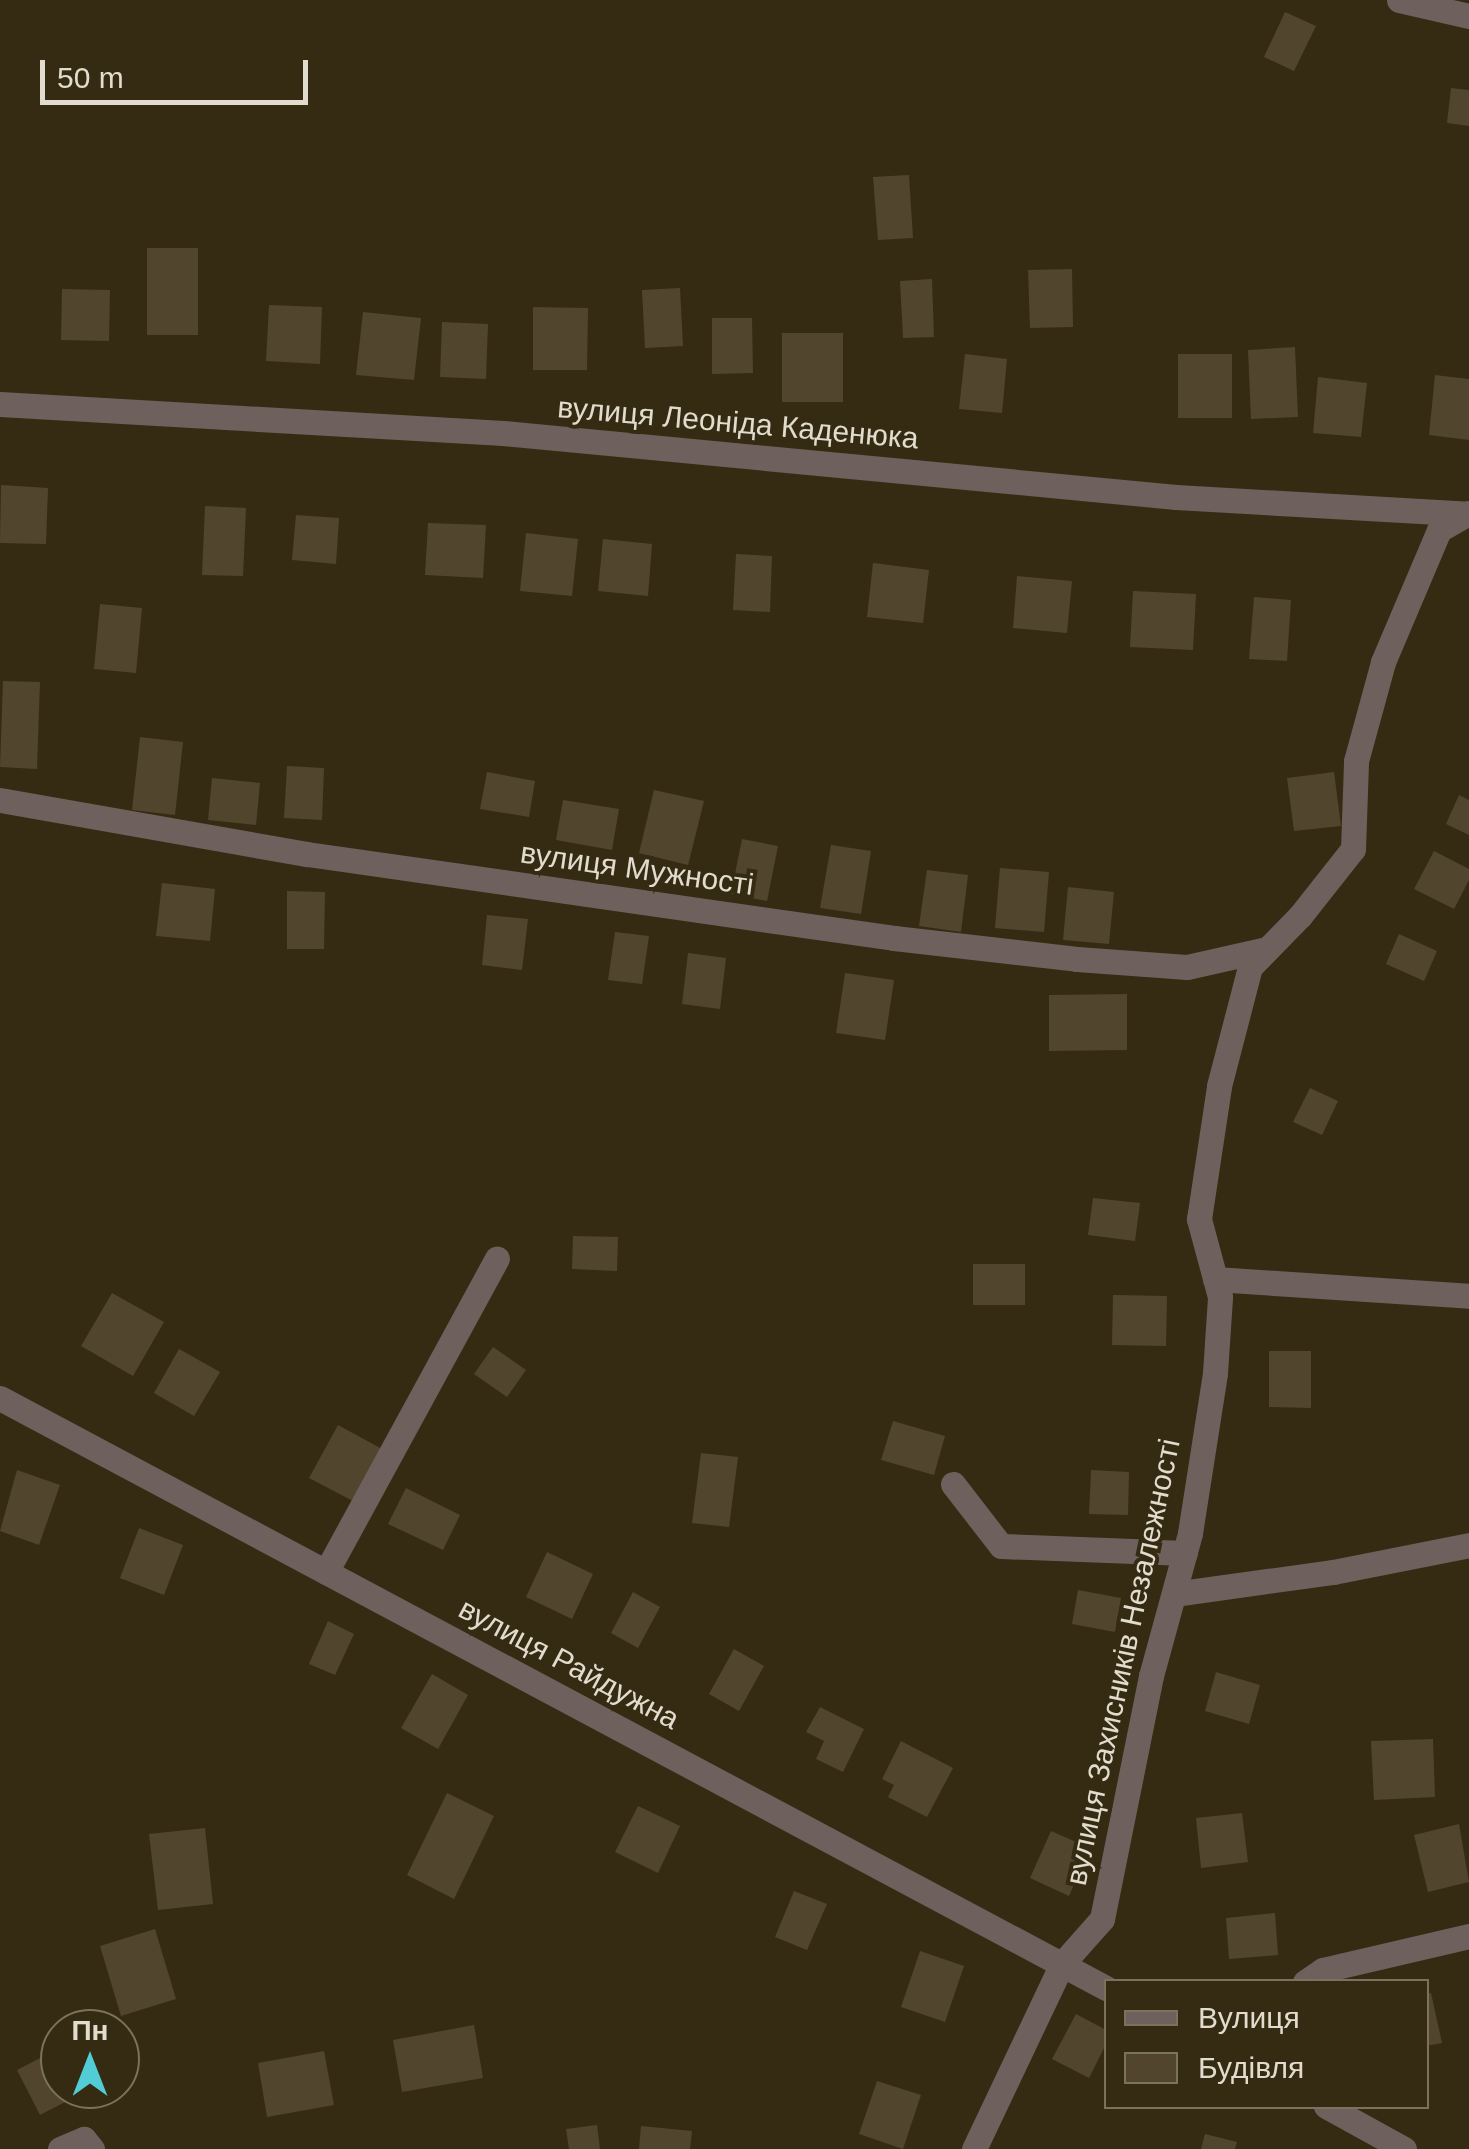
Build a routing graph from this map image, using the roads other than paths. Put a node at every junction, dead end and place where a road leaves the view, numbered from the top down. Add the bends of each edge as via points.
1 (1399, 0) edge
2 (1469, 16) edge
3 (0, 404) edge
4 (1469, 514) edge
5 (0, 800) edge
6 (1268, 950) junction
7 (497, 1258) dead end
8 (1216, 1279) junction
9 (1469, 1296) edge
10 (0, 1398) edge
11 (953, 1484) dead end
12 (1469, 1546) edge
13 (1184, 1553) junction
14 (326, 1572) junction
15 (1174, 1594) junction
16 (1469, 1936) edge
17 (1062, 1964) junction
18 (1310, 1979) edge
19 (1104, 1987) edge
20 (1331, 2109) edge
21 (60, 2149) edge
22 (92, 2149) edge
23 (974, 2149) edge
24 (1404, 2149) edge

1 - 2 street
3 - 4 street, вулиця Леоніда Каденюка via 503,433 1176,497
4 - 6 street, вулиця Захисників Незалежності via 1440,530 1383,662 1356,761 1353,849
5 - 6 street, вулиця Мужності via 344,859 1077,960 1187,966
6 - 8 street, вулиця Захисників Незалежності via 1250,967 1218,1086 1199,1220
7 - 14 street
8 - 9 street
8 - 13 street, вулиця Захисників Незалежності via 1215,1373
10 - 14 street, вулиця Райдужна
11 - 13 street via 1001,1546
12 - 15 street
13 - 15 street, вулиця Захисників Незалежності
14 - 17 street, вулиця Райдужна
15 - 17 street, вулиця Захисників Незалежності via 1102,1919
16 - 18 street
17 - 19 street, вулиця Райдужна
17 - 23 street, вулиця Захисників Незалежності
20 - 24 street
21 - 22 street via 84,2139

